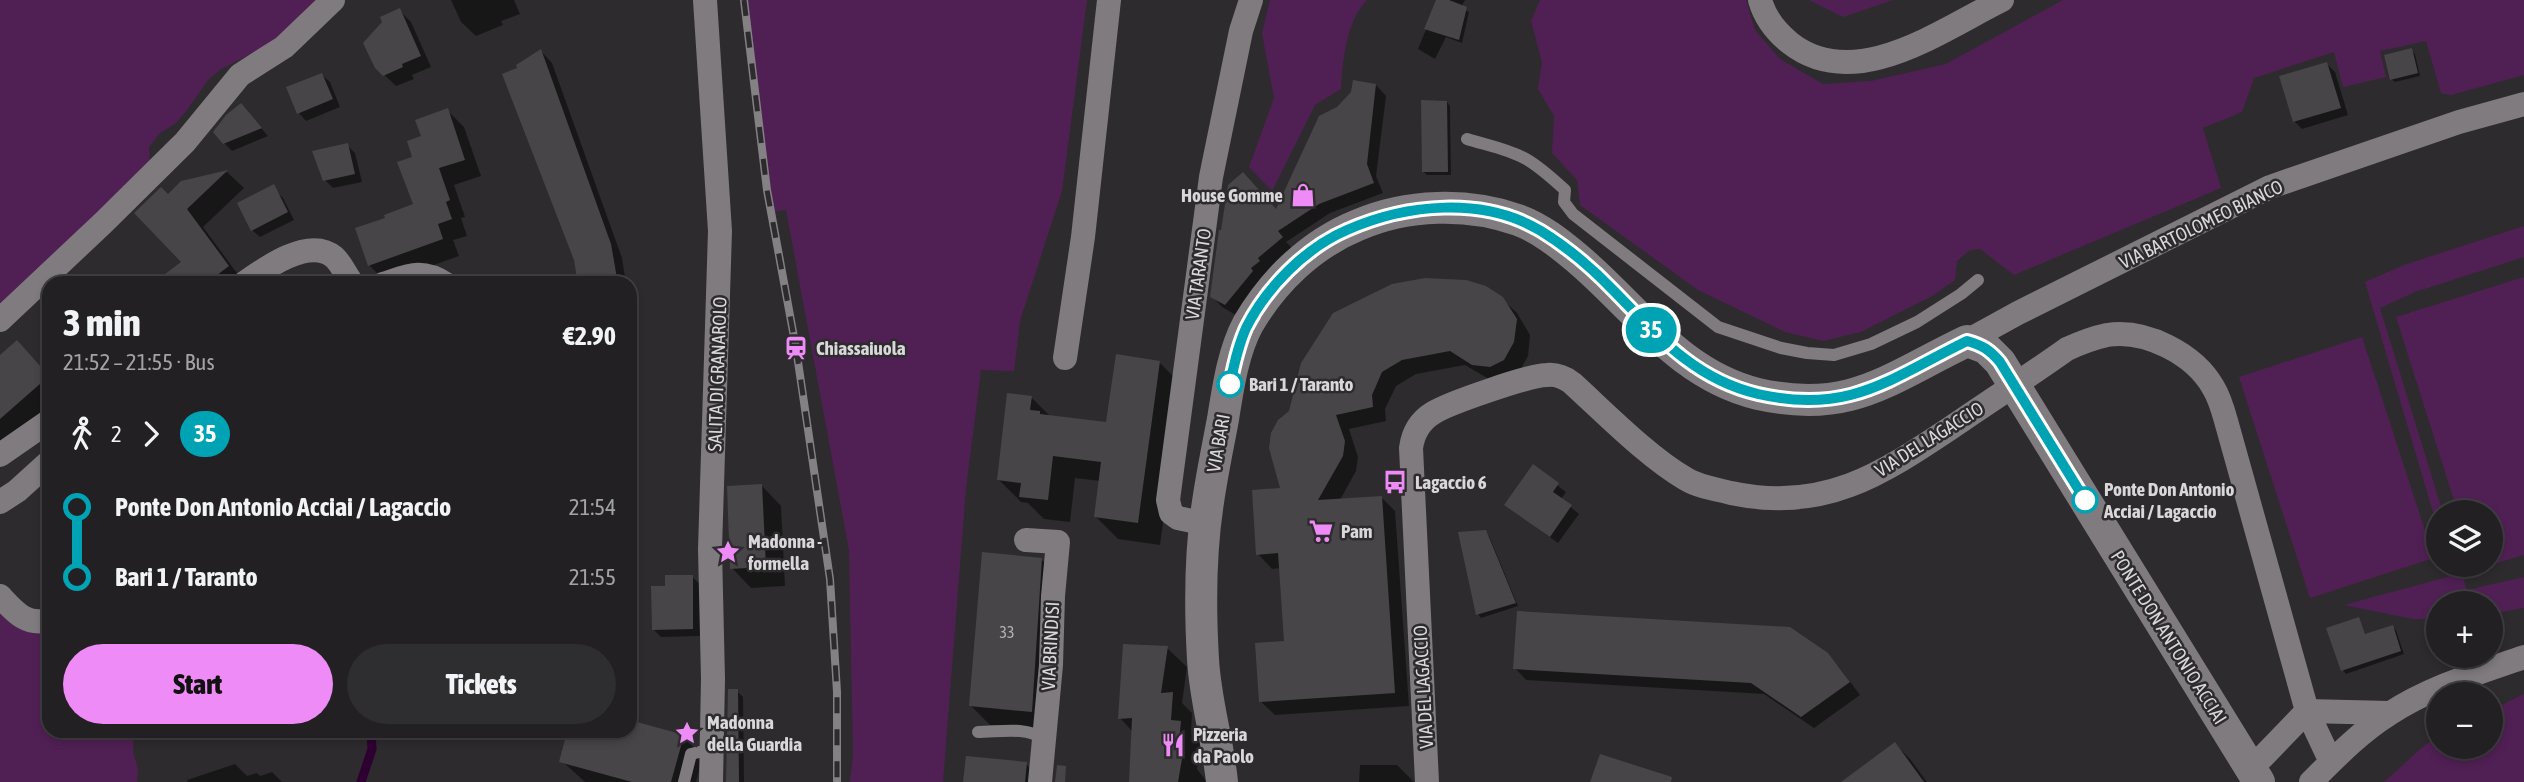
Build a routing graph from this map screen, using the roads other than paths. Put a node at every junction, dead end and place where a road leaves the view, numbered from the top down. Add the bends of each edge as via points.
1 (333, 0) edge
2 (705, 0) edge
3 (1109, 0) edge
4 (1251, 0) edge
5 (1760, 0) edge
6 (2002, 0) edge
7 (2524, 104) edge
8 (1467, 139) dead end
9 (47, 276) edge
10 (254, 276) edge
11 (348, 276) edge
12 (407, 276) edge
13 (431, 276) edge
14 (42, 280) edge
15 (1978, 280) dead end
16 (0, 320) edge
17 (1967, 341) junction
18 (1065, 358) dead end
19 (42, 426) edge
20 (0, 455) edge
21 (42, 468) edge
22 (0, 502) edge
23 (1206, 524) junction
24 (1026, 540) dead end
25 (0, 596) edge
26 (42, 620) edge
27 (2524, 657) edge
28 (2307, 711) junction
29 (2389, 713) junction
30 (978, 732) dead end
31 (1043, 739) junction
32 (712, 749) junction
33 (2331, 762) junction
34 (2251, 769) edge
35 (684, 782) edge
36 (711, 782) edge
37 (1040, 782) edge
38 (1222, 782) edge
39 (1427, 782) edge
40 (2311, 782) edge

1 - 9 street via 284,47 240,75 184,142
2 - 32 street, SALITA DI GRANAROLO via 720,231 710,549
3 - 18 street
4 - 23 street, VIA TARANTO via 1211,177 1168,500 1171,513
5 - 6 street via 1779,34 1799,50 1820,59 1846,62 1900,51
7 - 17 street, VIA BARTOLOMEO BIANCO via 2270,187
8 - 15 lane via 1510,152 1543,171 1565,190 1564,202 1573,214 1718,327 1781,348 1833,355 1871,344 1917,322
10 - 11 street via 272,263 312,250 336,258
12 - 13 street
14 - 16 street
17 - 23 street, VIA BARI via 1892,381 1846,398 1805,400 1759,394 1723,382 1680,356 1584,264 1529,225 1459,207 1385,215 1338,233 1304,258 1271,290 1247,327 1226,401
17 - 34 street, PONTE DON ANTONIO ACCIAI via 1986,348 2000,362
19 - 20 street
21 - 22 street
23 - 38 street, VIA BARI via 1203,662
24 - 31 street, VIA BRINDISI via 1058,542
25 - 26 street via 27,621
27 - 29 street via 2442,685
28 - 29 street
28 - 33 street, VIA DEL LAGACCIO
28 - 34 street
28 - 39 street, VIA DEL LAGACCIO via 2220,400 2203,372 2182,355 2147,339 2109,335 2087,340 1894,466 1837,491 1788,498 1737,494 1688,480 1565,377 1555,375 1450,405 1433,413 1413,435
29 - 33 street
30 - 31 lane via 1022,731
31 - 37 street, VIA BRINDISI
32 - 35 lane via 691,754
32 - 36 street, SALITA DI GRANAROLO
33 - 40 street

